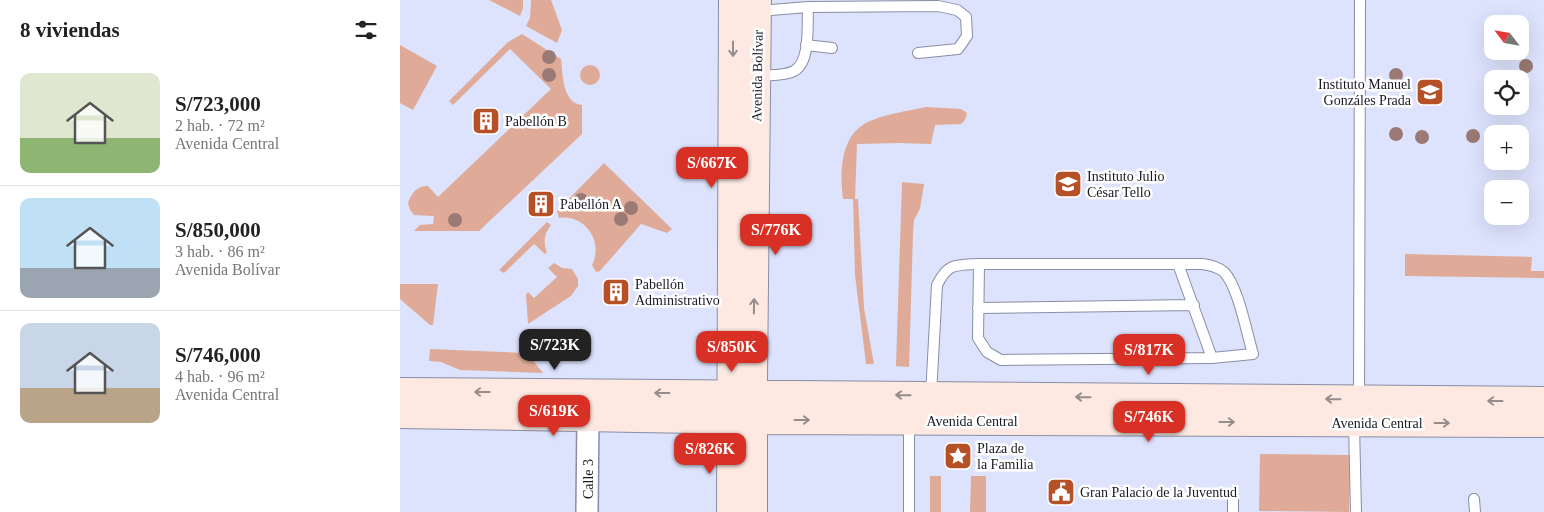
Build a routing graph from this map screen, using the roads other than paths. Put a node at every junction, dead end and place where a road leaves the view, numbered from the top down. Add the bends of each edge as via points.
1 (733, 0) edge
2 (1360, 0) edge
3 (757, 6) edge
4 (808, 7) junction
5 (806, 46) junction
6 (832, 48) dead end
7 (918, 52) dead end
8 (757, 76) junction
9 (744, 203) junction
10 (979, 264) junction
11 (1178, 264) junction
12 (1194, 305) junction
13 (978, 308) junction
14 (1212, 358) junction
15 (400, 392) edge
16 (931, 396) junction
17 (1544, 401) edge
18 (742, 407) junction
19 (1357, 411) junction
20 (400, 414) edge
21 (588, 416) junction
22 (909, 421) junction
23 (1544, 423) edge
24 (1233, 496) dead end
25 (1474, 499) dead end
26 (587, 512) edge
27 (731, 512) edge
28 (753, 512) edge
29 (909, 512) edge
30 (1234, 512) edge
31 (1356, 512) edge
32 (1475, 512) edge

1 -> 9 street, Avenida Bolívar
2 - 19 lane
3 - 4 lane
3 - 8 street, Avenida Bolívar
4 - 5 lane
4 - 7 lane via 938,6 957,10 966,17 967,36 958,49
5 - 6 lane
5 - 8 lane via 804,60 792,72
8 - 9 street, Avenida Bolívar
9 - 18 street, Avenida Bolívar
10 - 11 lane
10 - 13 lane
10 - 16 lane via 949,267 937,286
11 - 12 lane
11 - 14 lane via 1211,265 1224,272 1233,285 1253,354
12 - 13 lane
12 - 14 lane
13 - 14 lane via 978,338 987,352 1001,360
18 -> 15 street, Avenida Central
16 -> 18 street, Avenida Central
19 -> 16 street, Avenida Central
17 -> 19 street, Avenida Central
18 - 21 street, Avenida Central
18 -> 22 street, Avenida Central
18 - 27 street, Avenida Bolívar
18 - 28 street, Avenida Bolívar
22 -> 19 street, Avenida Central
19 -> 23 street, Avenida Central
19 - 31 lane
20 - 21 street, Avenida Central
21 - 26 street, Calle 3
22 - 29 lane
24 - 30 lane
25 - 32 lane

